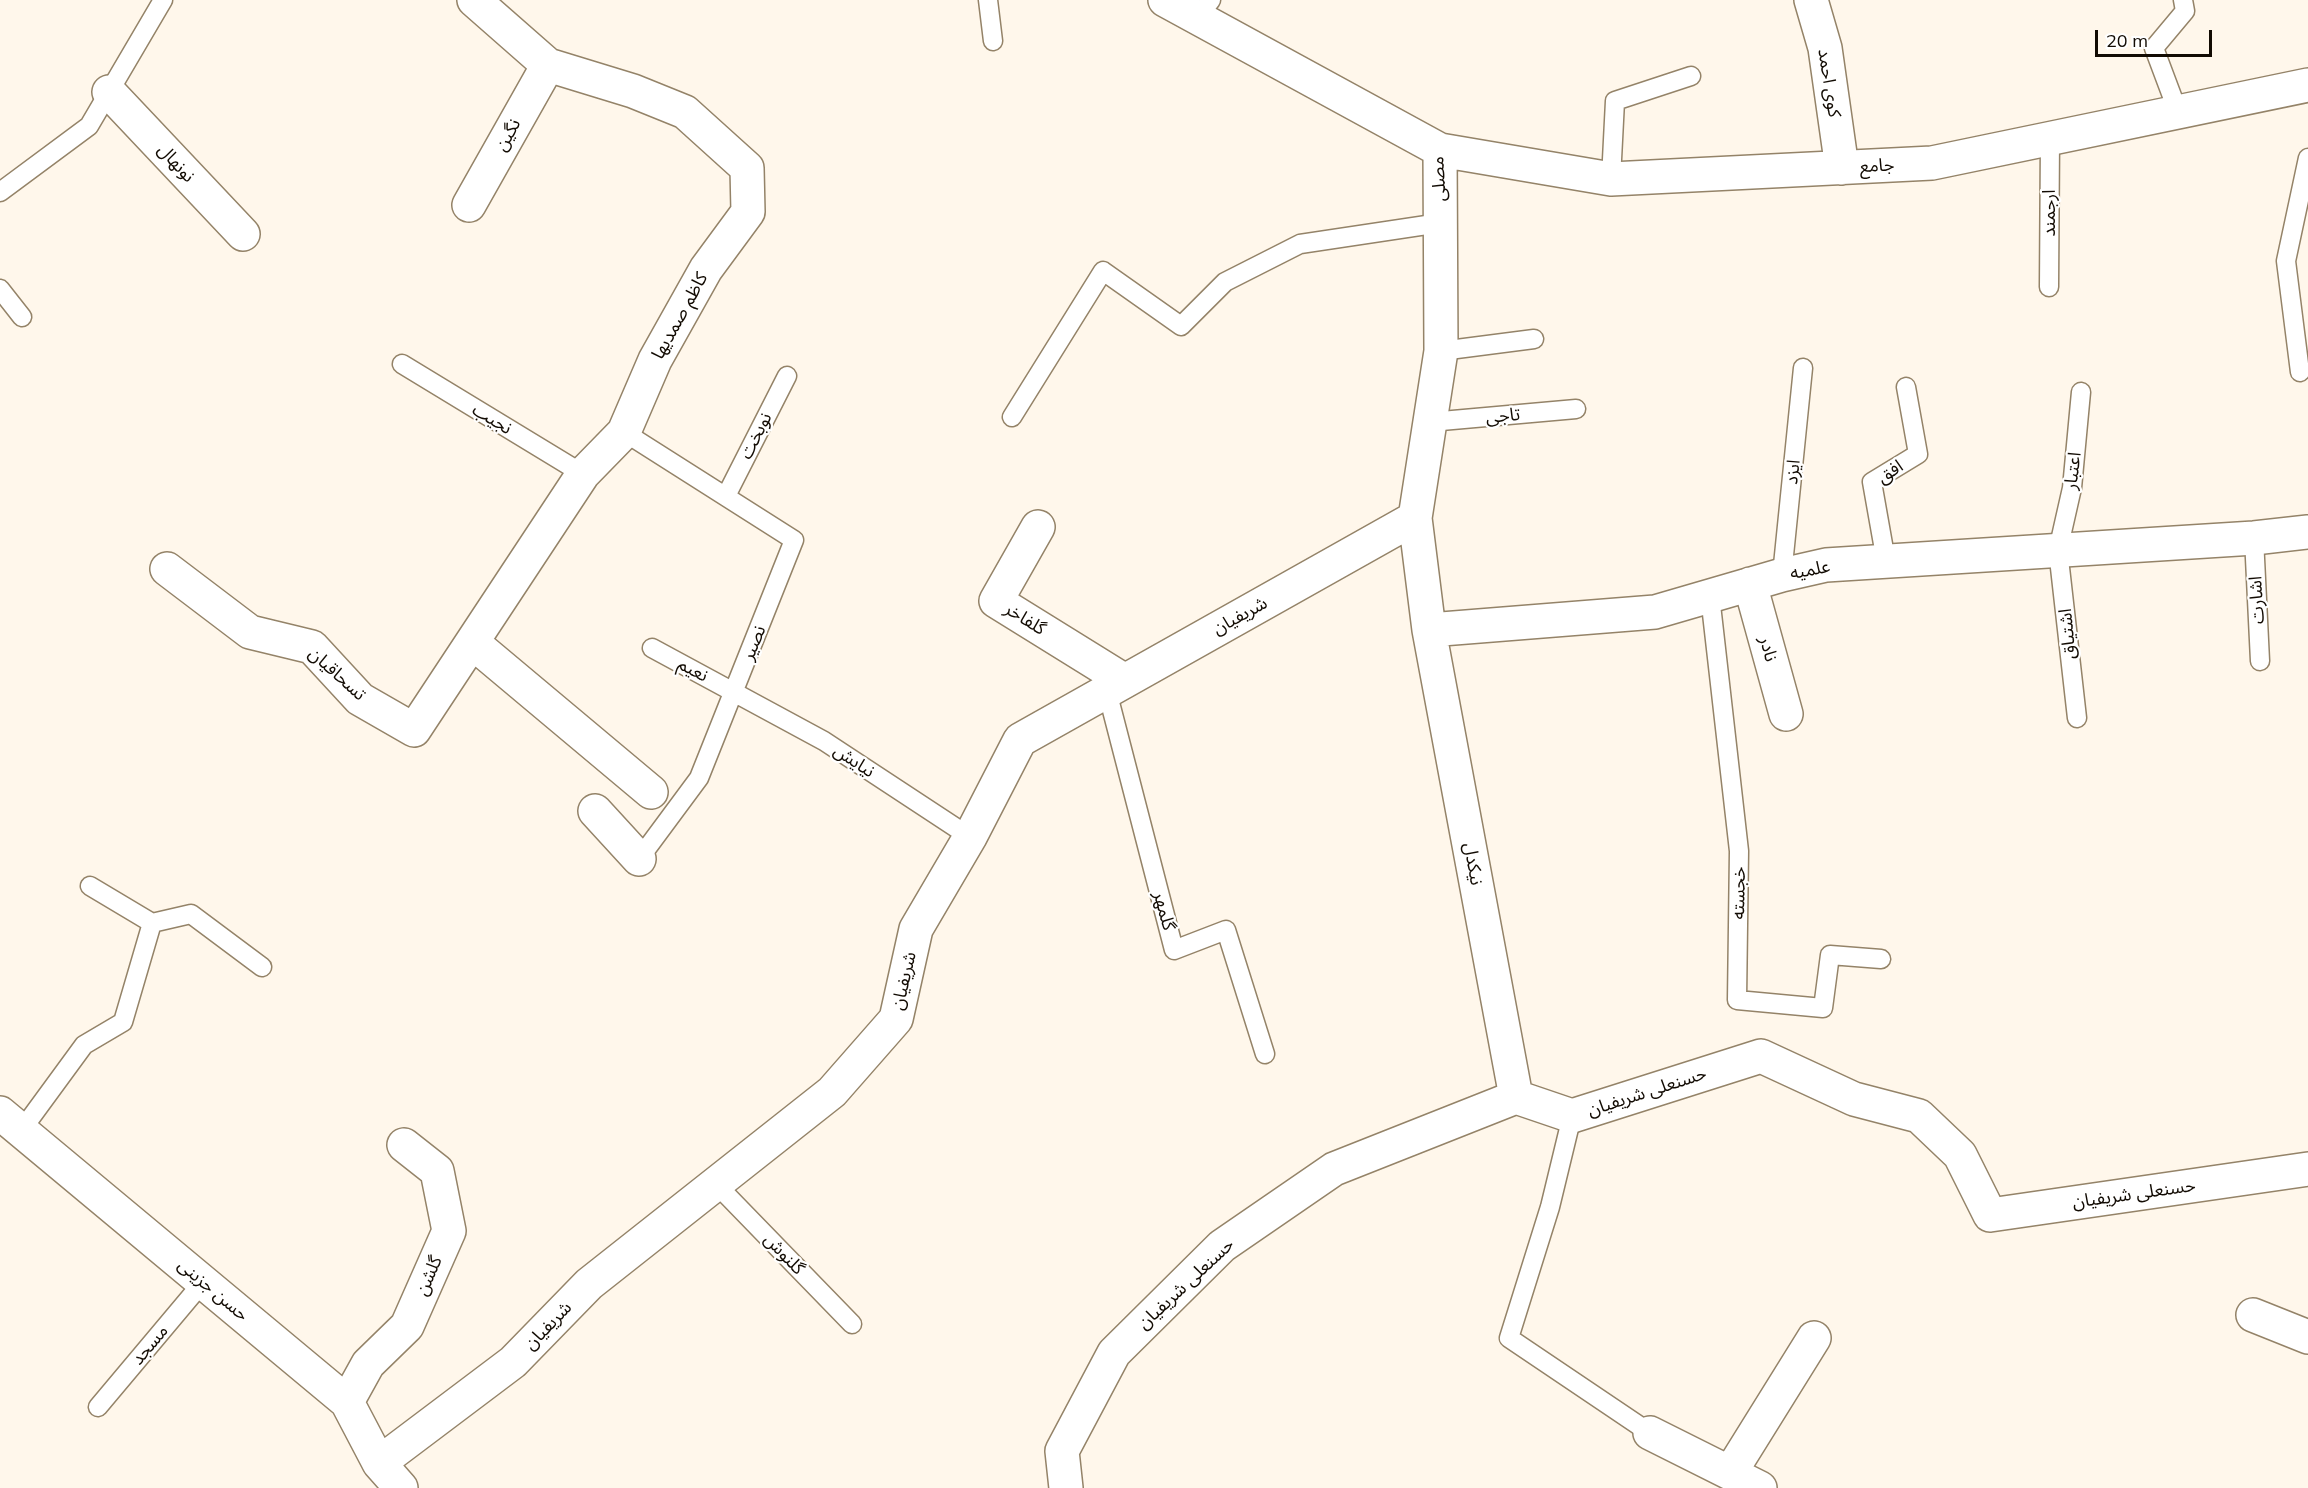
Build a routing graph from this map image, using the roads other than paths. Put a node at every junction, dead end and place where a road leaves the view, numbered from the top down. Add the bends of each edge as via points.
1 (163, 0) edge
2 (474, 0) edge
3 (988, 0) edge
4 (1165, 0) edge
5 (1811, 0) edge
6 (2183, 0) edge
7 (1204, 9) edge
8 (993, 41) dead end
9 (548, 65) junction
10 (1691, 76) dead end
11 (2308, 85) edge
12 (109, 92) junction
13 (2178, 112) junction
14 (2050, 138) junction
15 (1440, 150) junction
16 (2308, 158) edge
17 (1842, 168) junction
18 (1611, 179) junction
19 (0, 192) edge
20 (469, 206) dead end
21 (1440, 223) junction
22 (243, 234) dead end
23 (2049, 287) dead end
24 (0, 289) edge
25 (22, 317) dead end
26 (1534, 339) dead end
27 (1441, 351) junction
28 (402, 364) dead end
29 (1803, 368) dead end
30 (2300, 372) dead end
31 (787, 376) dead end
32 (1906, 387) dead end
33 (2081, 392) dead end
34 (1576, 409) dead end
35 (1012, 417) dead end
36 (1430, 422) junction
37 (624, 432) junction
38 (583, 474) junction
39 (726, 496) junction
40 (1415, 518) junction
41 (1038, 527) dead end
42 (2308, 532) edge
43 (2254, 538) junction
44 (2058, 550) junction
45 (1886, 561) junction
46 (167, 568) dead end
47 (1782, 575) junction
48 (1750, 584) junction
49 (1710, 597) junction
50 (1429, 630) junction
51 (472, 642) junction
52 (652, 648) dead end
53 (2260, 661) dead end
54 (1116, 686) junction
55 (735, 692) junction
56 (1786, 714) dead end
57 (2077, 718) dead end
58 (414, 730) joint
59 (651, 792) dead end
60 (595, 811) dead end
61 (970, 837) junction
62 (639, 859) joint
63 (90, 886) dead end
64 (152, 923) junction
65 (1881, 959) dead end
66 (262, 966) dead end
67 (1265, 1054) dead end
68 (1516, 1097) junction
69 (1572, 1116) junction
70 (11, 1122) edge
71 (404, 1145) dead end
72 (2308, 1169) edge
73 (716, 1184) junction
74 (203, 1282) junction
75 (2253, 1315) dead end
76 (852, 1324) dead end
77 (2308, 1337) edge
78 (1814, 1338) dead end
79 (347, 1401) junction
80 (98, 1407) dead end
81 (1650, 1433) joint
82 (379, 1463) junction
83 (1730, 1473) junction
84 (401, 1488) edge
85 (1066, 1488) edge
86 (1760, 1488) edge

1 - 12 lane
2 - 9 street, کاظم صمدیها
3 - 8 lane
4 - 7 street, مصلی
5 - 17 street, کوی احمد via 1825,48
6 - 13 lane via 2185,11 2154,48
7 - 15 street, مصلی
9 - 20 street, نگین
9 - 37 street, کاظم صمدیها via 685,112 747,168 748,212 706,270 655,360
10 - 18 lane via 1614,100
11 - 13 street, جامع
12 - 19 lane via 89,126
12 - 22 street, نونهال
13 - 14 street, جامع
14 - 17 street, جامع via 1932,163
14 - 23 lane, ارجمند
15 - 18 street, جامع
15 - 21 street, مصلی
16 - 30 lane via 2286,261
17 - 18 street, جامع
21 - 27 street, مصلی
21 - 35 lane via 1300,244 1225,282 1181,326 1103,271
24 - 25 lane
26 - 27 lane
27 - 36 street, مصلی
28 - 38 lane, نجیب
29 - 47 lane, ایزد
31 - 39 lane, نوبخت
32 - 45 lane, افق via 1918,454 1872,482
33 - 44 lane, اعتبار via 2072,488
34 - 36 lane, تاجی
36 - 40 street, مصلی
37 - 38 street, کاظم صمدیها
37 - 39 lane, نصیر
38 - 51 street, کاظم صمدیها
39 - 55 lane, نصیر via 794,540
40 - 50 street
40 - 54 street, شریفیان
41 - 54 street, گلفاخر via 996,601
42 - 43 street, علمیه
43 - 44 street, علمیه
43 - 53 lane, اشارت
44 - 45 street, علمیه
44 - 57 lane, اشتیاق
45 - 47 street, علمیه via 1826,565
46 - 58 street, تسحاقیان via 250,632 312,647 360,699
47 - 48 street, علمیه
48 - 49 street, علمیه
48 - 56 street, نادر
49 - 50 street, علمیه via 1655,612
49 - 65 lane, خجسته via 1739,851 1737,999 1823,1008 1830,955
50 - 68 street, نیکدل
51 - 58 street, کاظم صمدیها
51 - 59 street
52 - 55 lane, نعیم
54 - 61 street, شریفیان via 1020,740
54 - 67 lane, گلمهر via 1174,950 1226,930
55 - 61 lane, نیایش via 824,741
55 - 62 lane, نصیر via 699,778
60 - 62 street, نصیر
61 - 73 street, شریفیان via 916,929 896,1018 832,1092
63 - 64 lane
64 - 66 lane via 191,914
64 - 70 lane via 123,1022 84,1045
68 - 69 street, حسنعلی شریفیان
68 - 85 street, حسنعلی شریفیان via 1334,1168 1222,1246 1114,1353 1062,1451
69 - 72 street, حسنعلی شریفیان via 1761,1056 1854,1099 1919,1116 1960,1155 1989,1215
69 - 81 lane via 1550,1207 1509,1338
70 - 74 street, حسن جزینی
71 - 79 street, گلشن via 437,1171 448,1231 407,1326 368,1364
73 - 76 lane, گلنوش
73 - 82 street, شریفیان via 589,1284 513,1362
74 - 79 street, حسن جزینی
74 - 80 lane, مسجد
75 - 77 street
78 - 83 street
79 - 82 street, حسن جزینی
81 - 83 street
82 - 84 street, حسن جزینی
83 - 86 street

